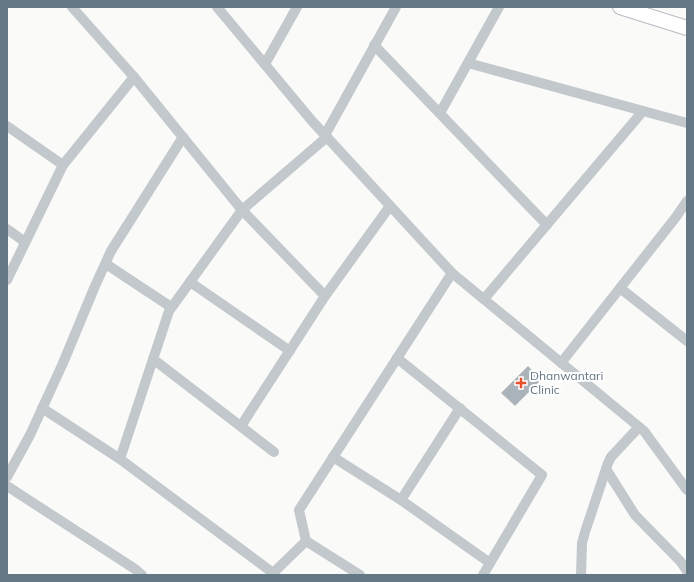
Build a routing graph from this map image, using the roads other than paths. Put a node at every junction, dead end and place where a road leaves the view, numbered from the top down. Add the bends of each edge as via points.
1 (72, 7) edge
2 (218, 7) edge
3 (297, 7) edge
4 (396, 7) edge
5 (499, 7) edge
6 (626, 8) edge
7 (687, 28) edge
8 (374, 45) junction
9 (468, 63) junction
10 (265, 64) junction
11 (134, 77) junction
12 (643, 111) junction
13 (440, 113) junction
14 (687, 123) edge
15 (7, 126) edge
16 (326, 136) junction
17 (183, 137) junction
18 (63, 165) junction
19 (390, 206) junction
20 (685, 208) edge
21 (242, 210) junction
22 (547, 225) junction
23 (7, 229) edge
24 (25, 242) junction
25 (106, 264) junction
26 (452, 273) junction
27 (7, 280) edge
28 (190, 282) junction
29 (620, 288) junction
30 (325, 296) junction
31 (484, 299) junction
32 (171, 307) junction
33 (687, 341) edge
34 (290, 351) junction
35 (397, 358) junction
36 (153, 359) junction
37 (561, 363) junction
38 (42, 408) junction
39 (460, 408) junction
40 (241, 426) junction
41 (639, 427) junction
42 (274, 452) dead end
43 (333, 457) junction
44 (120, 459) junction
45 (606, 470) junction
46 (7, 477) edge
47 (7, 486) edge
48 (687, 490) edge
49 (401, 500) junction
50 (306, 541) junction
51 (490, 563) junction
52 (683, 571) edge
53 (272, 574) edge
54 (142, 575) edge
55 (360, 575) edge
56 (483, 575) edge
57 (580, 575) edge

1 - 11 street
2 - 10 street
3 - 10 street
4 - 8 street
5 - 9 street
6 - 7 street
8 - 13 street
8 - 16 street
9 - 12 street
9 - 13 street
10 - 16 street
11 - 17 street
11 - 18 street
12 - 14 street
12 - 22 street
13 - 22 street
15 - 18 street
16 - 19 street
16 - 21 street
17 - 21 street
17 - 25 street
18 - 24 street
19 - 26 street
19 - 30 street
20 - 29 street
21 - 28 street
21 - 30 street
22 - 31 street
23 - 24 street
24 - 27 street
25 - 32 street
25 - 38 street
26 - 31 street
26 - 35 street
28 - 32 street
28 - 34 street
29 - 33 street
29 - 37 street
30 - 34 street
31 - 37 street
32 - 36 street
34 - 40 street
35 - 39 street
35 - 43 street
36 - 40 street
36 - 44 street
37 - 41 street
38 - 44 street
38 - 46 street
39 - 49 street
39 - 51 street via 542,476
40 - 42 street
41 - 45 street via 611,457
41 - 48 street
43 - 49 street
43 - 50 street via 299,510
44 - 53 street
45 - 52 street via 636,515
45 - 57 street via 582,543
47 - 54 street
49 - 51 street
50 - 53 street
50 - 55 street
51 - 56 street

